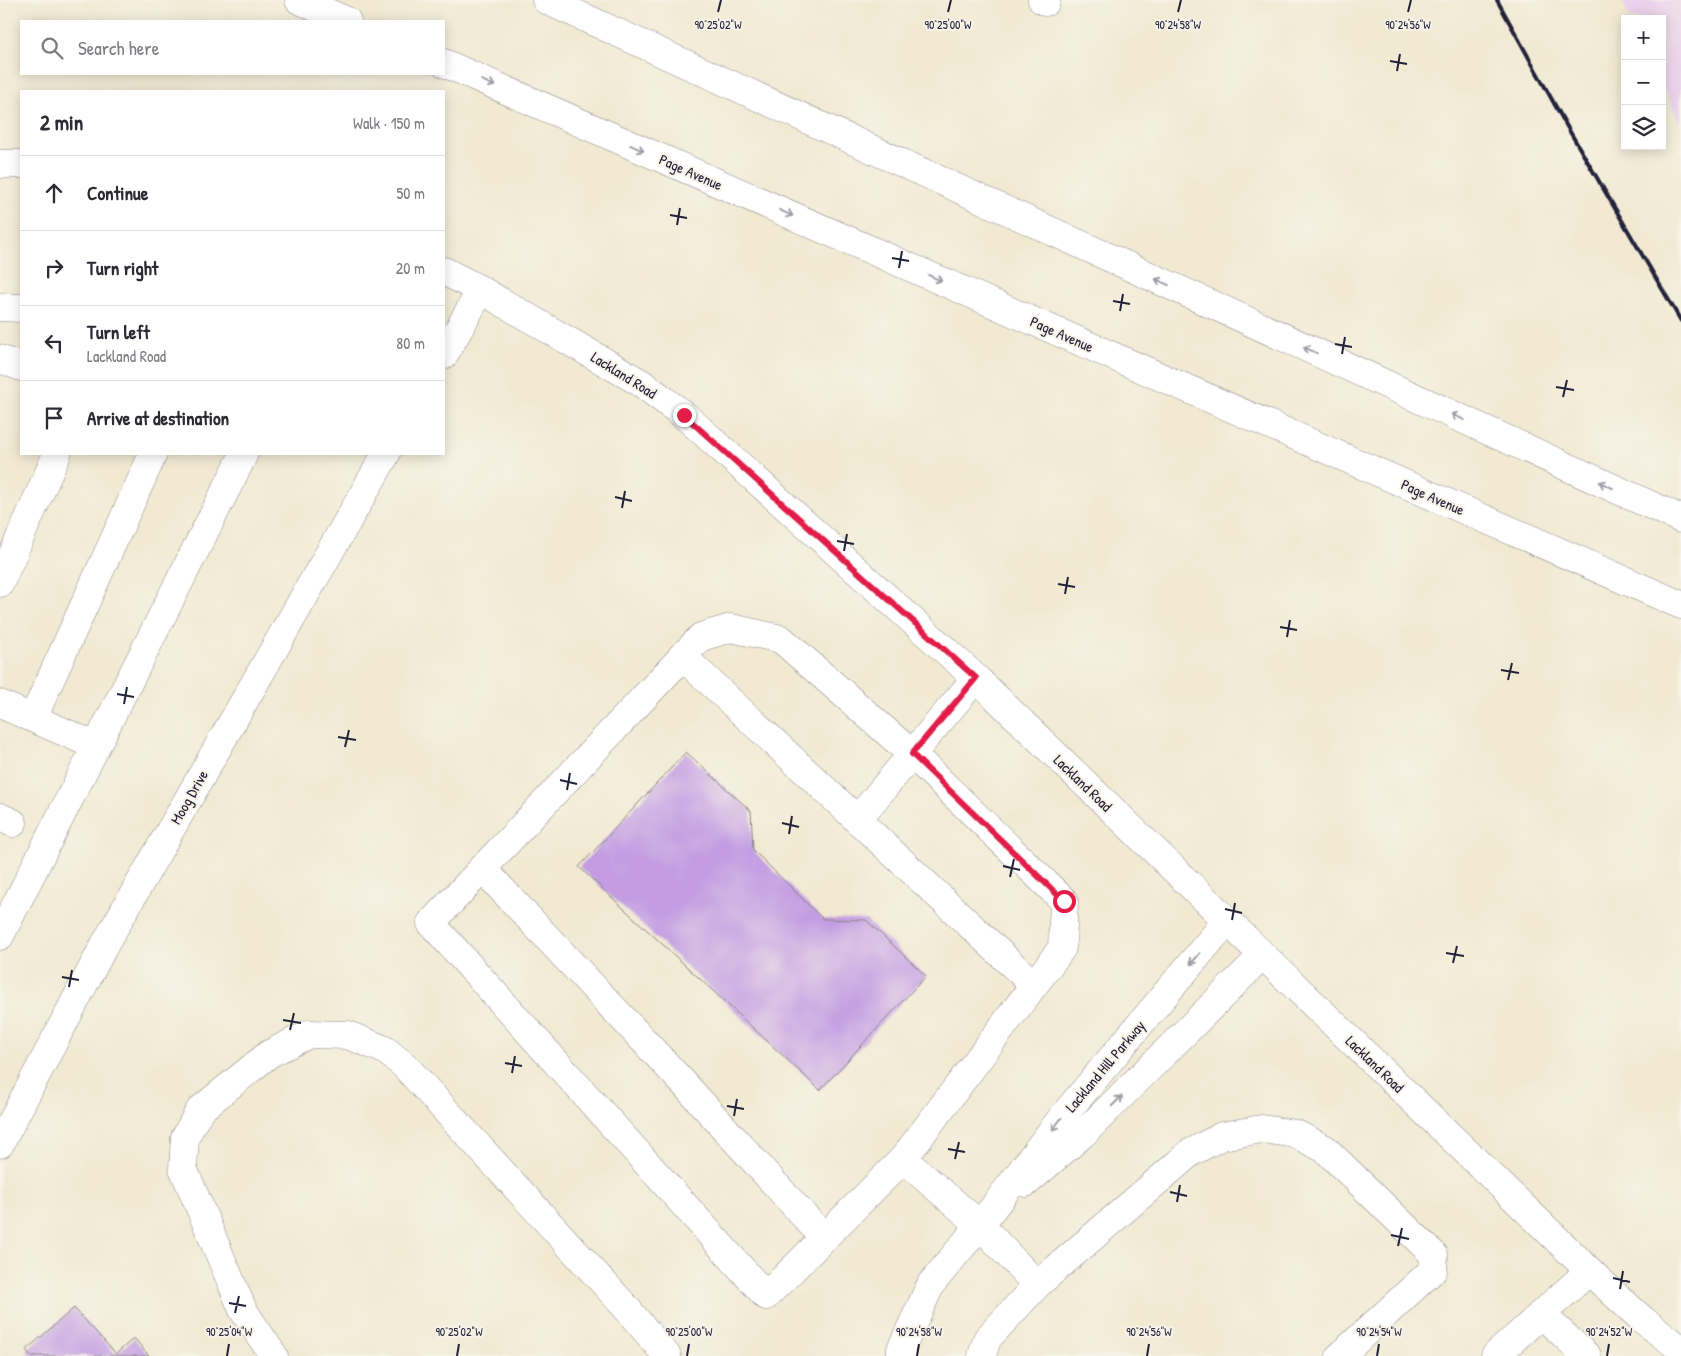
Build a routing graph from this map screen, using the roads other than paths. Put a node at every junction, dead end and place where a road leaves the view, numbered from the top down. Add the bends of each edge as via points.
1 (299, 0) edge
2 (546, 0) edge
3 (346, 20) edge
4 (445, 63) edge
5 (0, 164) edge
6 (20, 164) edge
7 (445, 272) edge
8 (481, 290) junction
9 (0, 307) edge
10 (20, 308) edge
11 (445, 353) edge
12 (0, 359) edge
13 (20, 367) edge
14 (57, 455) edge
15 (153, 455) edge
16 (385, 455) edge
17 (235, 456) edge
18 (1681, 519) edge
19 (0, 583) edge
20 (1681, 605) edge
21 (682, 656) junction
22 (976, 678) junction
23 (0, 704) edge
24 (33, 718) junction
25 (96, 746) junction
26 (912, 754) junction
27 (857, 820) junction
28 (482, 868) junction
29 (1226, 922) junction
30 (0, 936) edge
31 (1262, 956) junction
32 (1034, 985) junction
33 (0, 1144) edge
34 (903, 1160) junction
35 (984, 1219) junction
36 (824, 1238) junction
37 (1589, 1271) junction
38 (1037, 1285) junction
39 (1541, 1314) junction
40 (1681, 1349) edge
41 (274, 1356) edge
42 (667, 1356) edge
43 (901, 1356) edge
44 (982, 1356) edge
45 (1340, 1356) edge
46 (1495, 1356) edge
47 (1587, 1356) edge

1 - 3 main road
18 -> 2 main road
4 -> 20 main road, Page Avenue
5 - 6 main road
7 - 8 main road, Lackland Road
8 - 11 main road
8 - 22 main road, Lackland Road via 641,383 684,415
9 - 10 main road
12 - 13 main road
14 - 19 main road
15 - 24 main road
16 - 33 main road, Moog Drive via 110,936
17 - 25 main road
21 - 26 main road via 701,637 731,628 781,639
21 - 27 main road
21 - 28 main road
22 - 26 main road
22 - 29 main road, Lackland Road
23 - 24 main road
24 - 25 main road
25 - 30 main road
26 - 27 main road
26 - 32 main road via 1064,901 1062,948
27 - 32 main road
28 - 36 main road
28 - 36 main road via 431,924 766,1296
29 - 31 main road, Lackland Road
29 -> 35 main road, Lackland Hill Parkway via 1063,1116
35 -> 31 main road, Lackland Hill Parkway via 1084,1134
31 - 37 main road, Lackland Road
32 - 34 main road
34 - 35 main road
34 - 36 main road
35 - 38 main road
35 - 43 main road, Lackland Hill Parkway via 931,1284
37 - 39 main road
37 - 40 main road, Lackland Road
38 - 44 main road via 988,1338
38 - 45 main road via 1190,1153 1222,1136 1262,1129 1296,1134 1325,1148 1434,1255 1433,1270
39 - 46 main road
39 - 47 main road
41 - 42 main road via 243,1310 183,1168 185,1137 200,1110 269,1054 308,1034 348,1035 385,1050 406,1066

